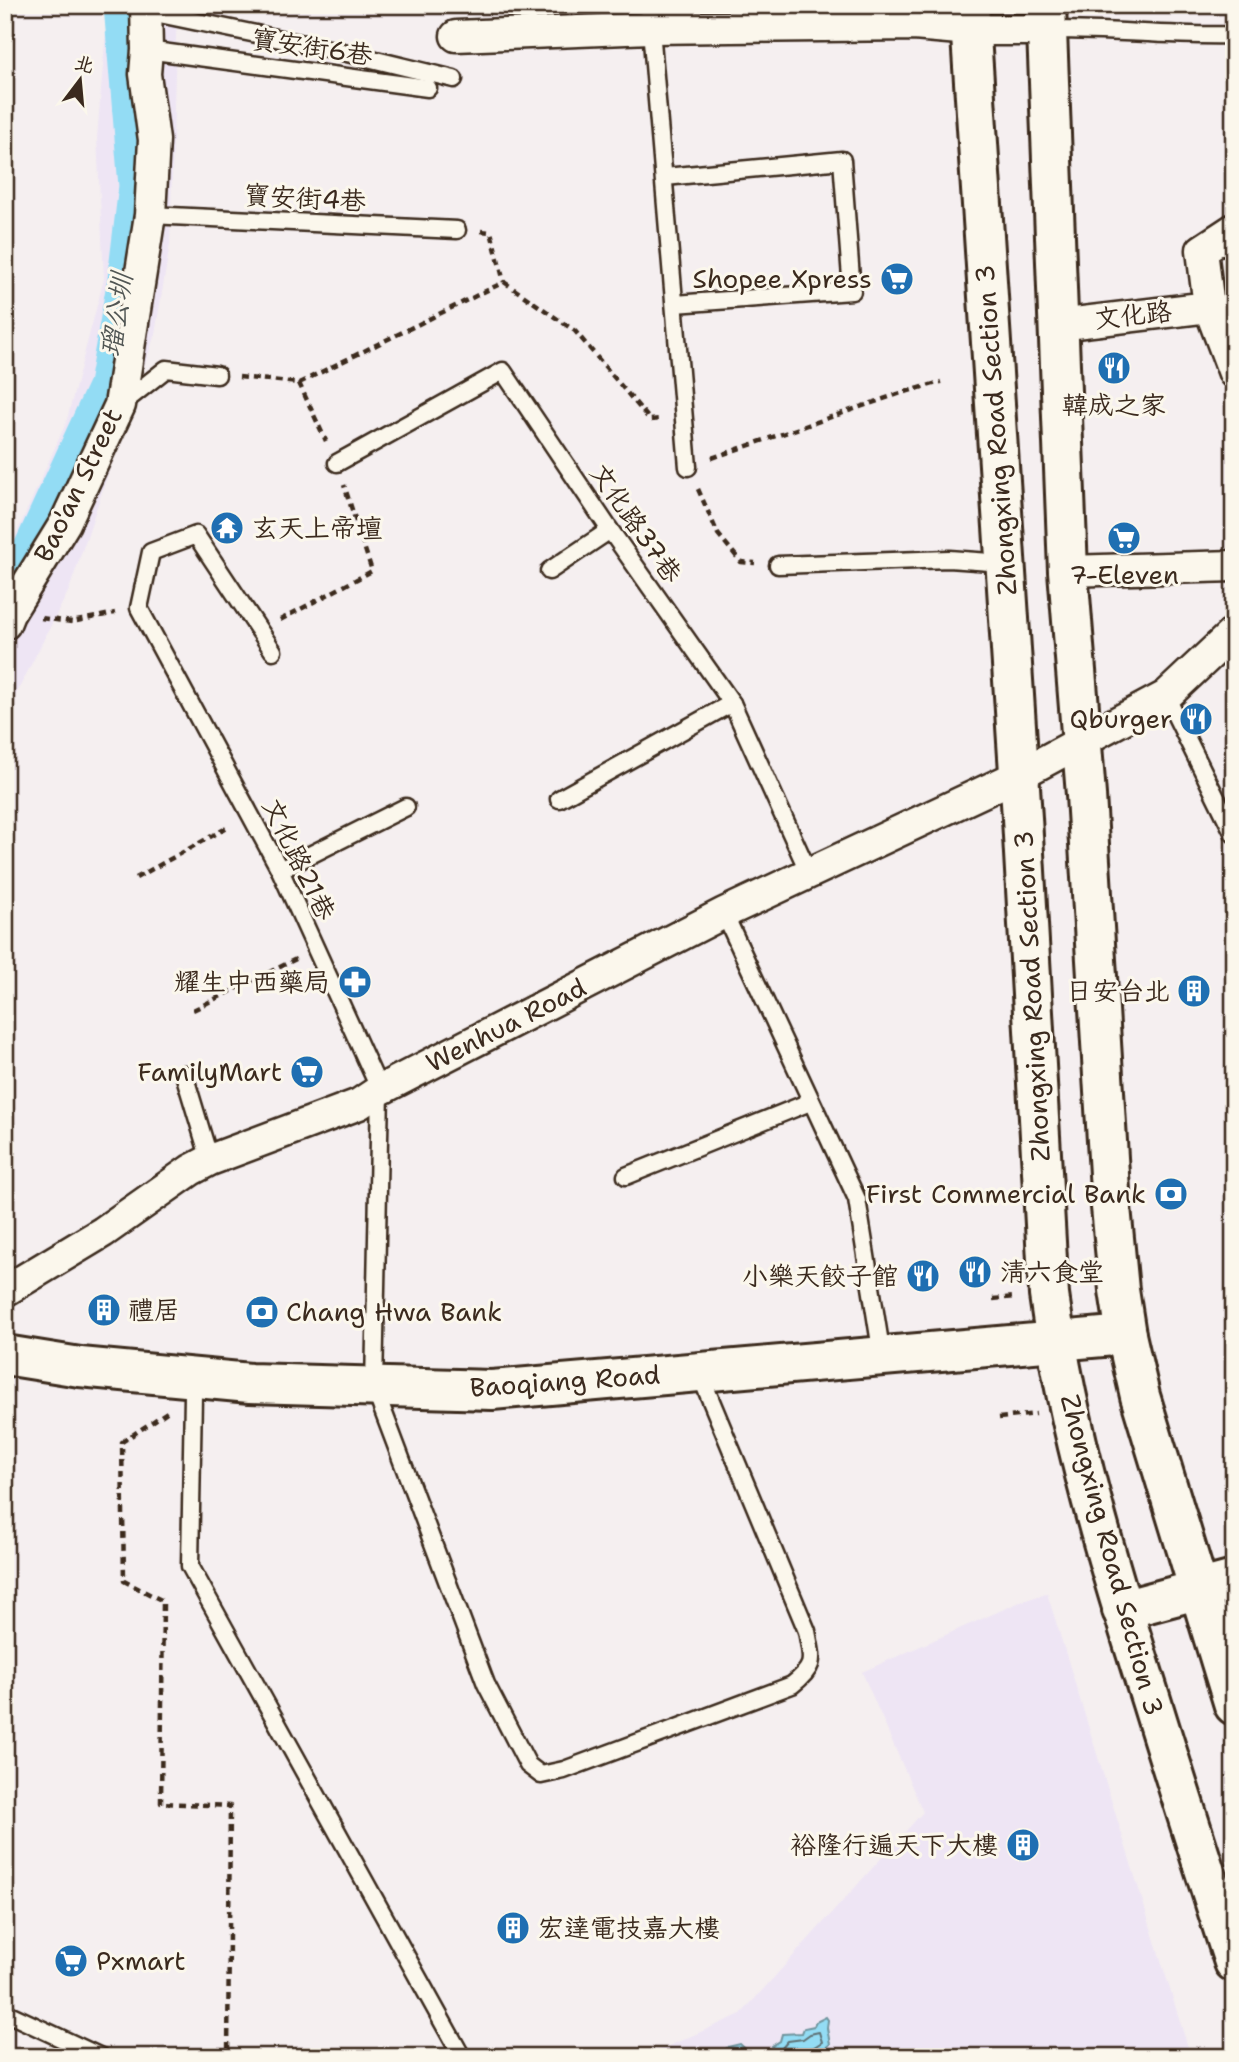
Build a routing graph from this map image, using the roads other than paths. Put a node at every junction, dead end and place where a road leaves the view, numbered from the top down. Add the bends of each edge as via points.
1 (146, 8) edge
2 (650, 16) edge
3 (970, 18) edge
4 (1046, 18) edge
5 (1234, 35) edge
6 (456, 36) dead end
7 (147, 50) junction
8 (454, 79) dead end
9 (428, 88) dead end
10 (665, 177) junction
11 (150, 215) junction
12 (1234, 229) edge
13 (457, 230) road end
14 (675, 304) junction
15 (1209, 307) junction
16 (1058, 325) junction
17 (1234, 373) edge
18 (217, 375) road end
19 (120, 405) junction
20 (337, 463) road end
21 (688, 467) road end
22 (610, 530) junction
23 (1004, 563) junction
24 (779, 565) road end
25 (1234, 566) edge
26 (1068, 571) junction
27 (549, 572) dead end
28 (7, 619) edge
29 (1234, 632) edge
30 (273, 651) dead end
31 (1166, 696) junction
32 (732, 703) junction
33 (1082, 741) junction
34 (1019, 775) junction
35 (559, 799) dead end
36 (406, 807) dead end
37 (1234, 834) edge
38 (280, 870) junction
39 (809, 873) junction
40 (724, 913) junction
41 (184, 1074) dead end
42 (380, 1090) junction
43 (810, 1102) junction
44 (210, 1160) junction
45 (626, 1176) dead end
46 (5, 1292) edge
47 (1126, 1335) junction
48 (1055, 1343) junction
49 (5, 1355) edge
50 (881, 1356) junction
51 (699, 1372) junction
52 (374, 1387) junction
53 (193, 1395) road end
54 (1234, 1580) edge
55 (1198, 1590) junction
56 (1122, 1610) junction
57 (1234, 1705) edge
58 (1234, 1962) edge
59 (5, 2012) edge
60 (101, 2057) edge
61 (462, 2057) edge

1 - 7 street, Bao'an Street
1 - 8 lane, 寶安街6巷
2 - 3 street via 914,24
2 - 6 street
2 - 10 lane
3 - 4 street
3 - 23 street, Zhongxing Road Section 3
4 - 5 lane via 1082,30
4 - 16 street
7 - 9 lane, 寶安街6巷
7 - 11 street, Bao'an Street via 145,74 154,140
10 - 14 lane
10 - 14 lane via 842,160 852,291
11 - 13 lane, 寶安街4巷
11 - 19 street, Bao'an Street
12 - 15 street, 文化路 via 1202,250
14 - 21 lane
15 - 16 street, 文化路
15 - 17 street, 文化路
16 - 26 street
18 - 19 lane via 166,369
19 - 28 street, Bao'an Street via 65,523
20 - 22 lane, 文化路37巷 via 503,371
22 - 27 lane
22 - 32 lane, 文化路37巷
23 - 24 lane via 949,559
23 - 34 street, Zhongxing Road Section 3
25 - 26 street
26 - 33 street
29 - 31 street, Wenhua Road
30 - 38 lane, 文化路21巷 via 196,535 151,552 139,608
31 - 33 street, Wenhua Road
31 - 37 lane
32 - 35 lane
32 - 39 lane, 文化路37巷
33 - 34 street, Wenhua Road
33 - 47 street via 1111,1208
34 - 39 street, Wenhua Road
34 - 48 street, Zhongxing Road Section 3
36 - 38 lane
38 - 42 lane, 文化路21巷
39 - 40 street, Wenhua Road
40 - 42 street, Wenhua Road
40 - 43 lane
41 - 44 lane
42 - 44 street, Wenhua Road via 359,1104
42 - 52 lane, 文化路21巷
43 - 45 lane
43 - 50 lane via 857,1199
44 - 46 street, Wenhua Road
47 - 48 street, Baoqiang Road
47 - 55 street
48 - 50 street, Baoqiang Road
48 - 56 street, Zhongxing Road Section 3
49 - 52 street, Baoqiang Road via 250,1383
50 - 51 street, Baoqiang Road
51 - 52 street, Baoqiang Road via 492,1390
51 - 52 lane via 807,1631 812,1659 807,1673 792,1685 541,1775 528,1765 486,1684
53 - 61 lane via 191,1566
54 - 55 street
55 - 56 street
55 - 57 street
56 - 58 street, Zhongxing Road Section 3
59 - 60 lane

